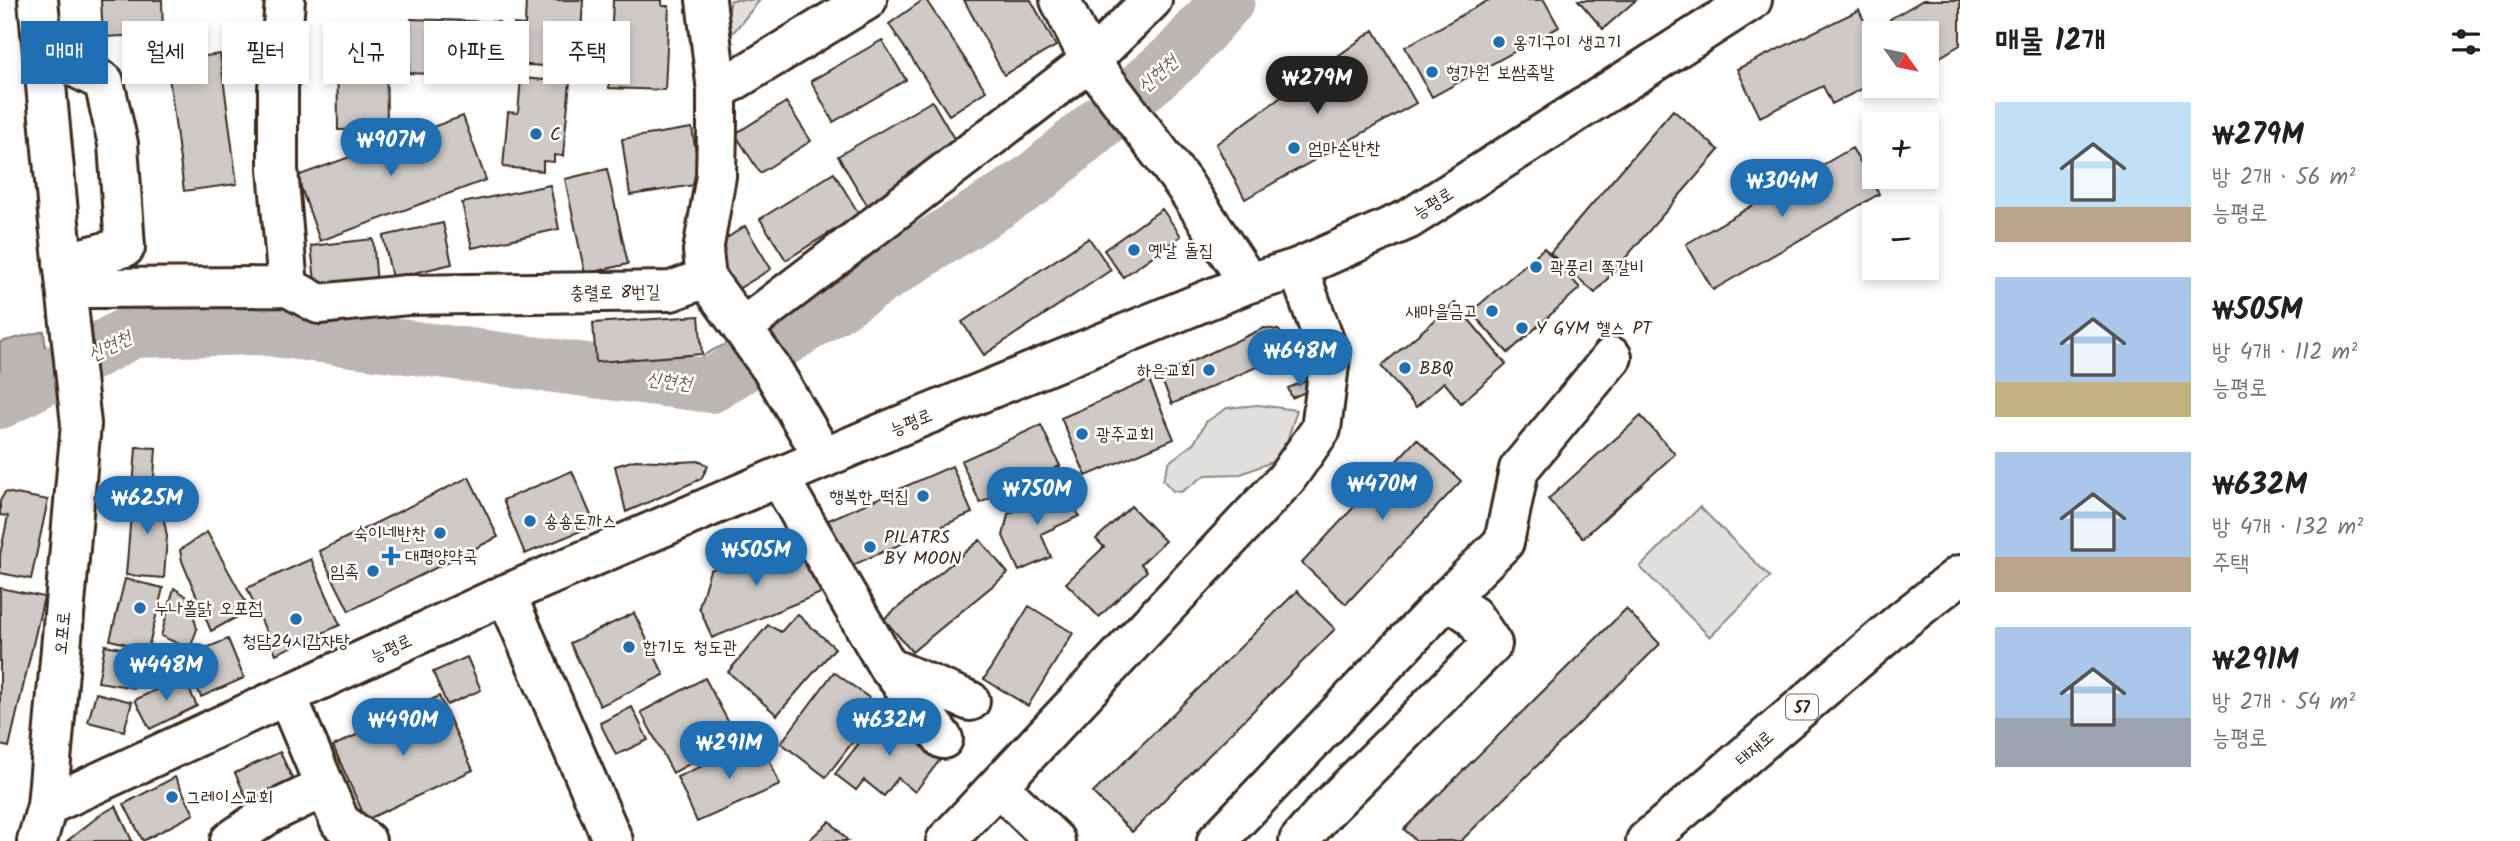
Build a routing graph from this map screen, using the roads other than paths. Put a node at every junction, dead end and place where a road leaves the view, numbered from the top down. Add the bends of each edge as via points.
1 (38, 0) edge
2 (285, 0) edge
3 (706, 0) edge
4 (867, 0) edge
5 (1060, 0) edge
6 (1152, 0) edge
7 (1752, 0) edge
8 (40, 21) edge
9 (1096, 68) junction
10 (46, 84) edge
11 (104, 84) edge
12 (716, 91) junction
13 (1298, 268) junction
14 (65, 274) junction
15 (706, 278) junction
16 (1249, 283) junction
17 (288, 287) junction
18 (745, 332) junction
19 (1612, 357) dead end
20 (824, 458) junction
21 (780, 479) junction
22 (1960, 575) edge
23 (506, 594) junction
24 (1447, 599) junction
25 (1960, 602) edge
26 (888, 667) junction
27 (286, 696) junction
28 (970, 701) dead end
29 (943, 739) dead end
30 (998, 786) junction
31 (325, 787) junction
32 (42, 823) edge
33 (230, 841) edge
34 (366, 841) edge
35 (613, 841) edge
36 (946, 841) edge
37 (1055, 841) edge
38 (1217, 841) edge
39 (1299, 841) edge
40 (1646, 841) edge
41 (1677, 841) edge

1 - 8 main road, 오포로
2 - 17 main road via 278,169
3 - 12 main road
4 - 12 main road
5 - 9 main road
6 - 9 main road
7 - 13 main road, 능평로 via 1409,219
9 - 16 main road via 1183,183
9 - 18 main road
10 - 14 main road, 오포로
11 - 14 main road via 118,144 125,247
12 - 15 main road via 716,176 703,251
13 - 16 main road, 능평로
13 - 30 main road via 1330,358 1321,429 1286,479
14 - 17 main road, 충렬로 8번길 via 91,288
14 - 32 main road, 오포로 via 81,424
15 - 17 main road, 충렬로 8번길 via 671,290 407,295 319,304
15 - 18 main road
16 - 20 main road, 능평로
18 - 20 main road
19 - 24 main road via 1518,469 1504,542
20 - 21 main road, 능평로
21 - 23 main road, 능평로
21 - 26 main road
22 - 40 main road, 태재로 / 57
23 - 27 main road, 능평로
23 - 35 main road
24 - 38 main road
24 - 39 main road via 1473,616 1492,644
25 - 41 main road, 태재로 / 57 via 1900,648
26 - 28 main road
26 - 29 main road
27 - 31 main road
27 - 32 main road, 능평로
30 - 36 main road
30 - 37 main road
31 - 33 main road via 270,813
31 - 34 main road via 340,822

